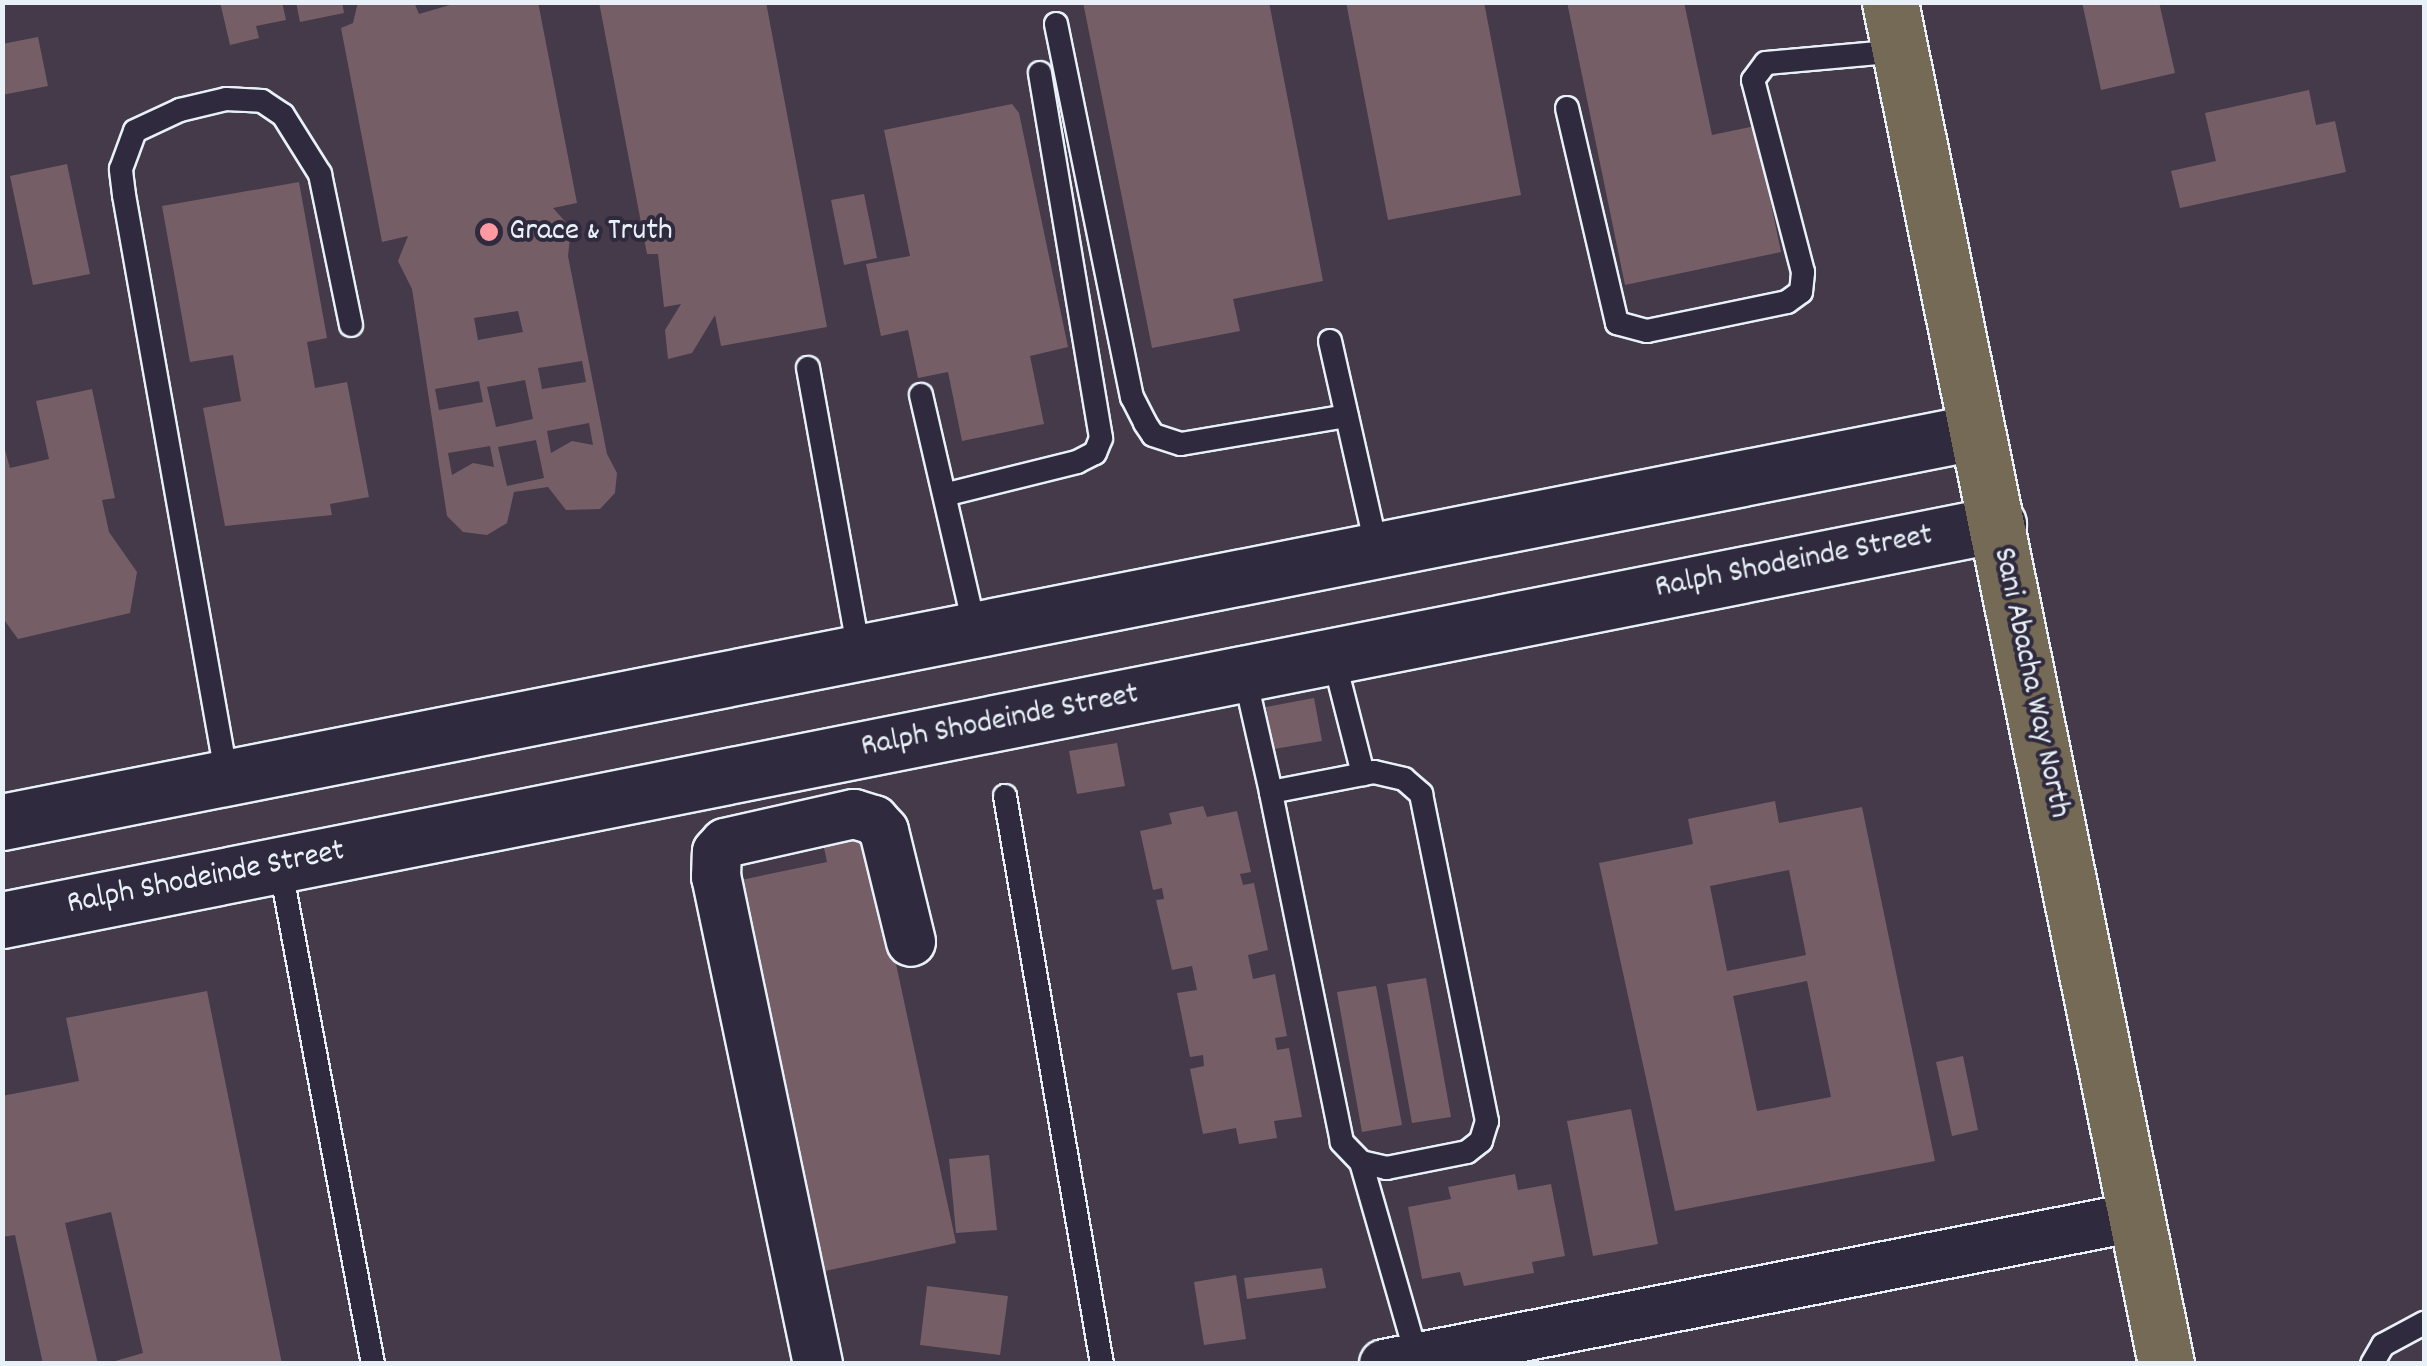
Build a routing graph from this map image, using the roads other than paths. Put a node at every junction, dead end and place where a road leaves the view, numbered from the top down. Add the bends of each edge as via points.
1 (1890, 19) edge
2 (1056, 24) dead end
3 (1040, 73) dead end
4 (1567, 108) dead end
5 (351, 326) dead end
6 (1330, 342) dead end
7 (808, 368) dead end
8 (921, 394) dead end
9 (1347, 416) junction
10 (1976, 432) junction
11 (948, 494) junction
12 (1998, 524) junction
13 (1377, 549) junction
14 (975, 629) junction
15 (859, 652) junction
16 (1332, 655) junction
17 (1244, 673) junction
18 (1363, 774) junction
19 (227, 778) junction
20 (1270, 792) junction
21 (1005, 796) dead end
22 (2, 822) edge
23 (280, 864) junction
24 (2, 920) edge
25 (911, 942) dead end
26 (1362, 1162) junction
27 (2136, 1218) junction
28 (2424, 1323) edge
29 (1400, 1360) edge
30 (373, 1364) edge
31 (818, 1364) edge
32 (1102, 1364) edge
33 (2166, 1364) edge
34 (2372, 1364) edge

1 - 4 lane via 1766,62 1754,80 1803,272 1800,292 1787,302 1646,331 1617,323
1 - 10 highway, Sani Abacha Way North
2 - 9 lane via 1132,396 1145,424 1182,444
3 - 11 lane via 1101,438 1095,452 1077,462
5 - 19 lane via 320,174 283,115 262,101 226,99 135,131 121,169 124,195
6 - 9 lane
7 - 15 lane
8 - 11 lane
9 - 13 lane
10 - 12 highway, Sani Abacha Way North
10 - 13 street
11 - 14 lane
12 - 16 street, Ralph Shodeinde Street
12 - 27 highway, Sani Abacha Way North
13 - 14 street
14 - 15 street
15 - 19 street
16 - 17 street, Ralph Shodeinde Street
16 - 18 lane
17 - 20 lane
17 - 23 street, Ralph Shodeinde Street
18 - 20 lane
18 - 26 lane via 1404,780 1421,794 1487,1120 1481,1141 1468,1152 1386,1168
19 - 22 street
20 - 26 lane via 1342,1142
21 - 32 lane
23 - 24 street, Ralph Shodeinde Street
23 - 30 lane
25 - 31 street via 884,831 874,820 854,814 725,843 716,852
26 - 29 lane
27 - 29 street
27 - 33 highway, Sani Abacha Way North
28 - 34 lane via 2383,1345

